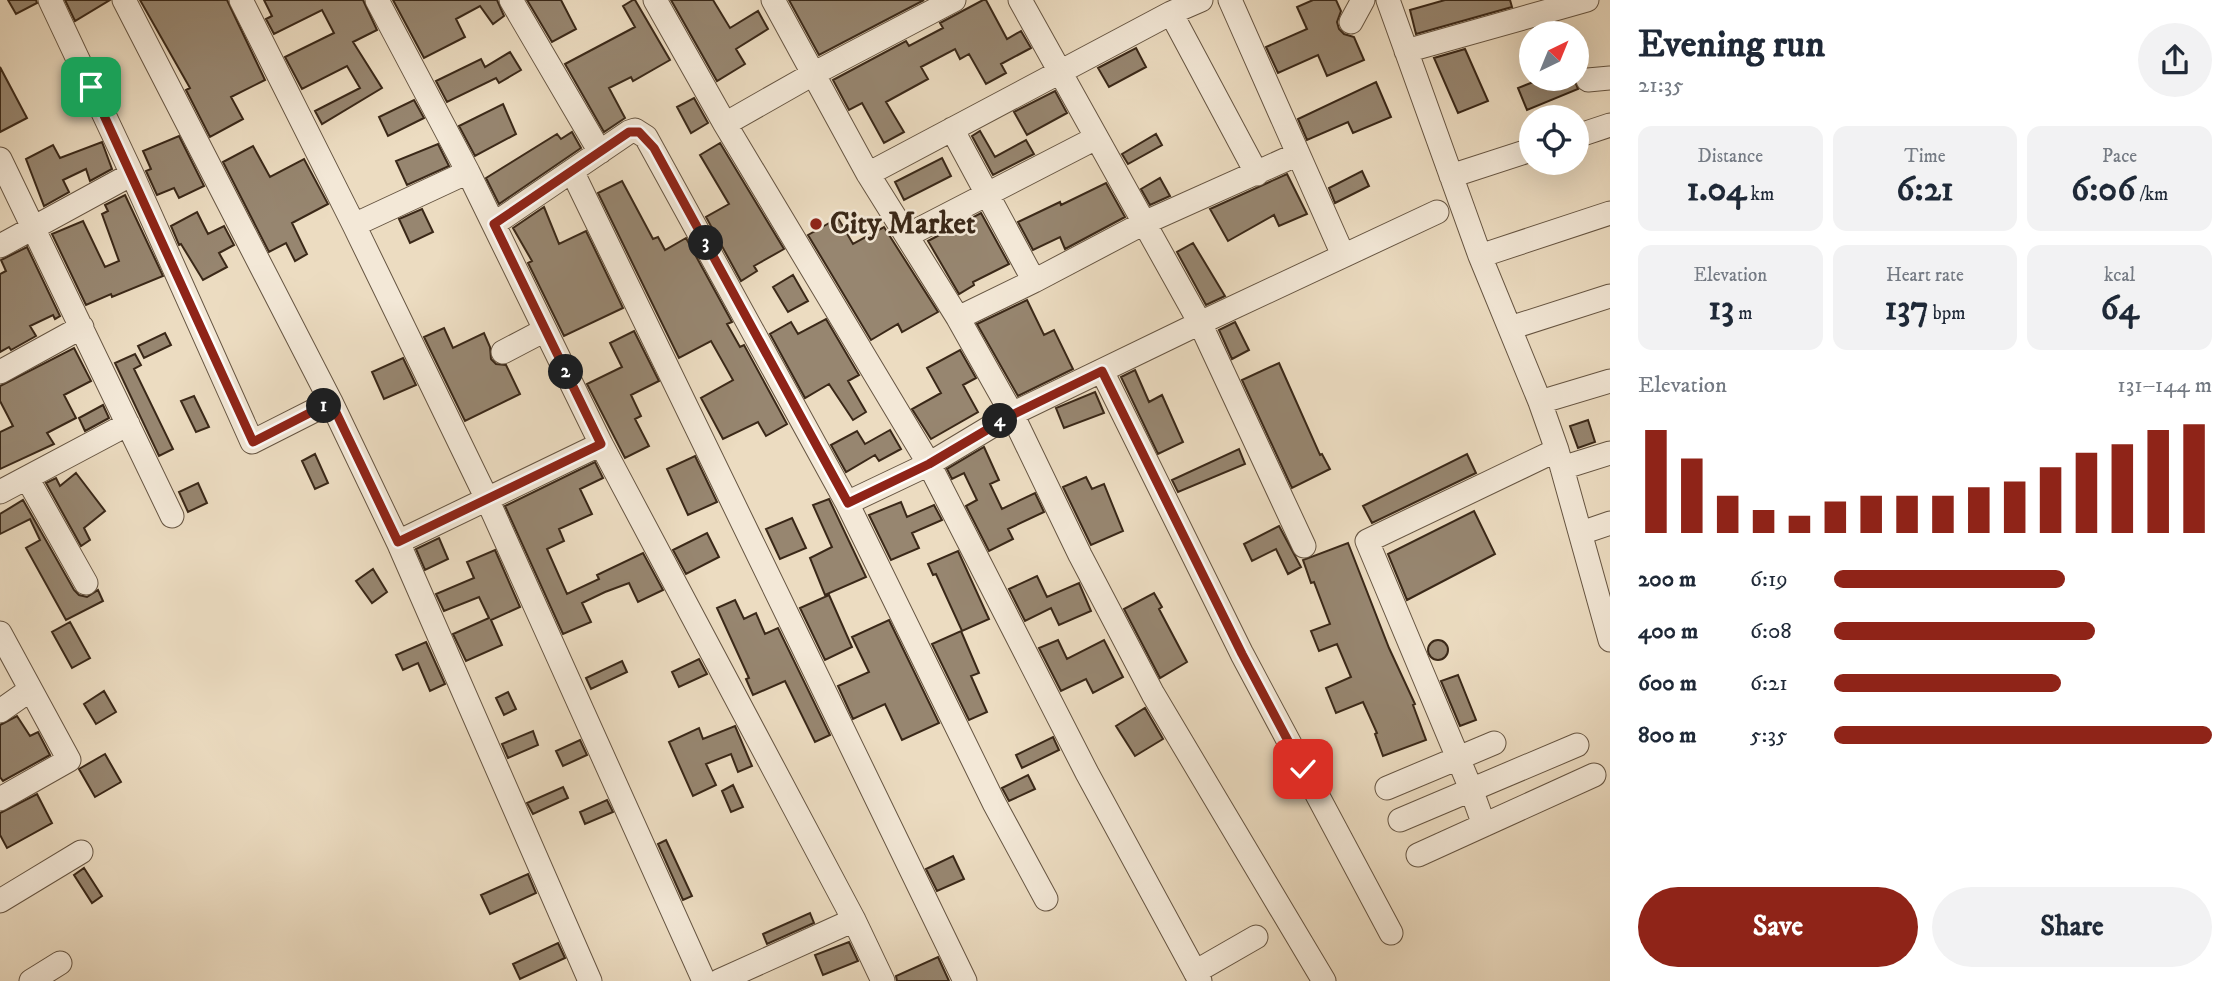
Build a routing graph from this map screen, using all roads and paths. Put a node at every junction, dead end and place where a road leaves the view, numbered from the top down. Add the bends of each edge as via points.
1 (50, 0) edge
2 (124, 0) edge
3 (241, 0) edge
4 (377, 0) edge
5 (511, 0) edge
6 (654, 0) edge
7 (773, 0) edge
8 (954, 0) edge
9 (1020, 0) edge
10 (1201, 0) edge
11 (1230, 0) edge
12 (1363, 0) edge
13 (1388, 0) edge
14 (1587, 0) edge
15 (1171, 13) junction
16 (1351, 22) dead end
17 (1406, 51) junction
18 (1060, 72) junction
19 (813, 74) junction
20 (725, 124) junction
21 (1610, 125) edge
22 (952, 129) junction
23 (1589, 132) edge
24 (1096, 138) junction
25 (600, 152) junction
26 (1298, 154) junction
27 (1519, 154) edge
28 (0, 159) edge
29 (572, 171) junction
30 (468, 172) junction
31 (132, 174) junction
32 (868, 174) junction
33 (1256, 174) junction
34 (1451, 176) junction
35 (989, 194) junction
36 (1437, 212) dead end
37 (1610, 213) edge
38 (1144, 223) junction
39 (494, 224) junction
40 (354, 225) junction
41 (33, 227) junction
42 (908, 235) junction
43 (0, 246) edge
44 (1343, 255) junction
45 (1480, 256) junction
46 (1034, 281) junction
47 (1610, 296) edge
48 (958, 318) junction
49 (1200, 323) junction
50 (82, 327) junction
51 (1510, 328) junction
52 (545, 330) junction
53 (503, 352) dead end
54 (1102, 371) junction
55 (0, 372) edge
56 (1610, 381) edge
57 (331, 402) junction
58 (1540, 402) junction
59 (1012, 415) junction
60 (128, 424) junction
61 (601, 444) junction
62 (1610, 453) edge
63 (1559, 459) junction
64 (929, 464) junction
65 (27, 478) junction
66 (0, 492) edge
67 (488, 499) junction
68 (848, 503) junction
69 (172, 516) dead end
70 (1610, 523) edge
71 (1581, 533) junction
72 (398, 542) junction
73 (1304, 546) dead end
74 (86, 583) dead end
75 (0, 633) edge
76 (1610, 640) edge
77 (30, 690) junction
78 (0, 710) edge
79 (1494, 743) dead end
80 (1577, 745) dead end
81 (1458, 758) junction
82 (1594, 775) dead end
83 (1387, 788) dead end
84 (1471, 789) junction
85 (0, 799) edge
86 (1399, 820) dead end
87 (1483, 825) junction
88 (81, 852) dead end
89 (1418, 855) dead end
90 (1046, 899) dead end
91 (0, 901) edge
92 (854, 920) junction
93 (1391, 933) dead end
94 (1256, 937) dead end
95 (60, 963) dead end
96 (1197, 976) edge
97 (31, 981) edge
98 (590, 981) edge
99 (704, 981) edge
100 (719, 981) edge
101 (883, 981) edge
102 (965, 981) edge
103 (1324, 981) edge

1 - 31 street
2 - 57 street
3 - 40 street
4 - 30 street
5 - 25 street
6 - 20 street
7 - 19 street
8 - 19 street
9 - 18 street
10 - 15 street
11 - 26 street
12 - 16 street
13 - 17 street
14 - 17 street
15 - 18 street
15 - 33 street
17 - 34 street
18 - 22 street
18 - 24 street
19 - 20 street
19 - 32 street
20 - 64 street
21 - 23 street
22 - 32 street
22 - 35 street
24 - 35 street
24 - 38 street
25 - 29 street
25 - 68 street via 635,130 646,137
26 - 33 street
26 - 44 street
27 - 34 street
28 - 41 street
29 - 39 street
29 - 102 street
30 - 39 street
30 - 40 street
31 - 41 street
31 - 57 street via 253,442
32 - 42 street
33 - 38 street
34 - 45 street
35 - 42 street
35 - 46 street
36 - 44 street
37 - 45 street
38 - 46 street
38 - 49 street
39 - 52 street
40 - 67 street
41 - 43 street
41 - 50 street
42 - 48 street
44 - 49 street
45 - 51 street
46 - 48 street
47 - 51 street
48 - 59 street
49 - 54 street
49 - 73 street
50 - 55 street
50 - 60 street
51 - 58 street
52 - 53 street
52 - 61 street
54 - 59 street
54 - 93 street via 1242,654
56 - 58 street
57 - 72 street
58 - 63 street
59 - 64 street
59 - 103 street via 1153,694
60 - 65 street
60 - 69 street
61 - 67 street
61 - 92 street
62 - 63 street
63 - 71 street
63 - 81 street via 1367,541
64 - 68 street
64 - 96 street
65 - 66 street
65 - 74 street
67 - 72 street
67 - 99 street
68 - 90 street via 994,803
70 - 71 street
71 - 76 street
72 - 98 street
75 - 77 street
77 - 78 street
77 - 85 street via 69,760
79 - 81 street
80 - 84 street
81 - 83 street
81 - 84 street
82 - 87 street
84 - 86 street
84 - 87 street
87 - 89 street
88 - 91 street
92 - 100 street
92 - 101 street
94 - 96 street
95 - 97 street

